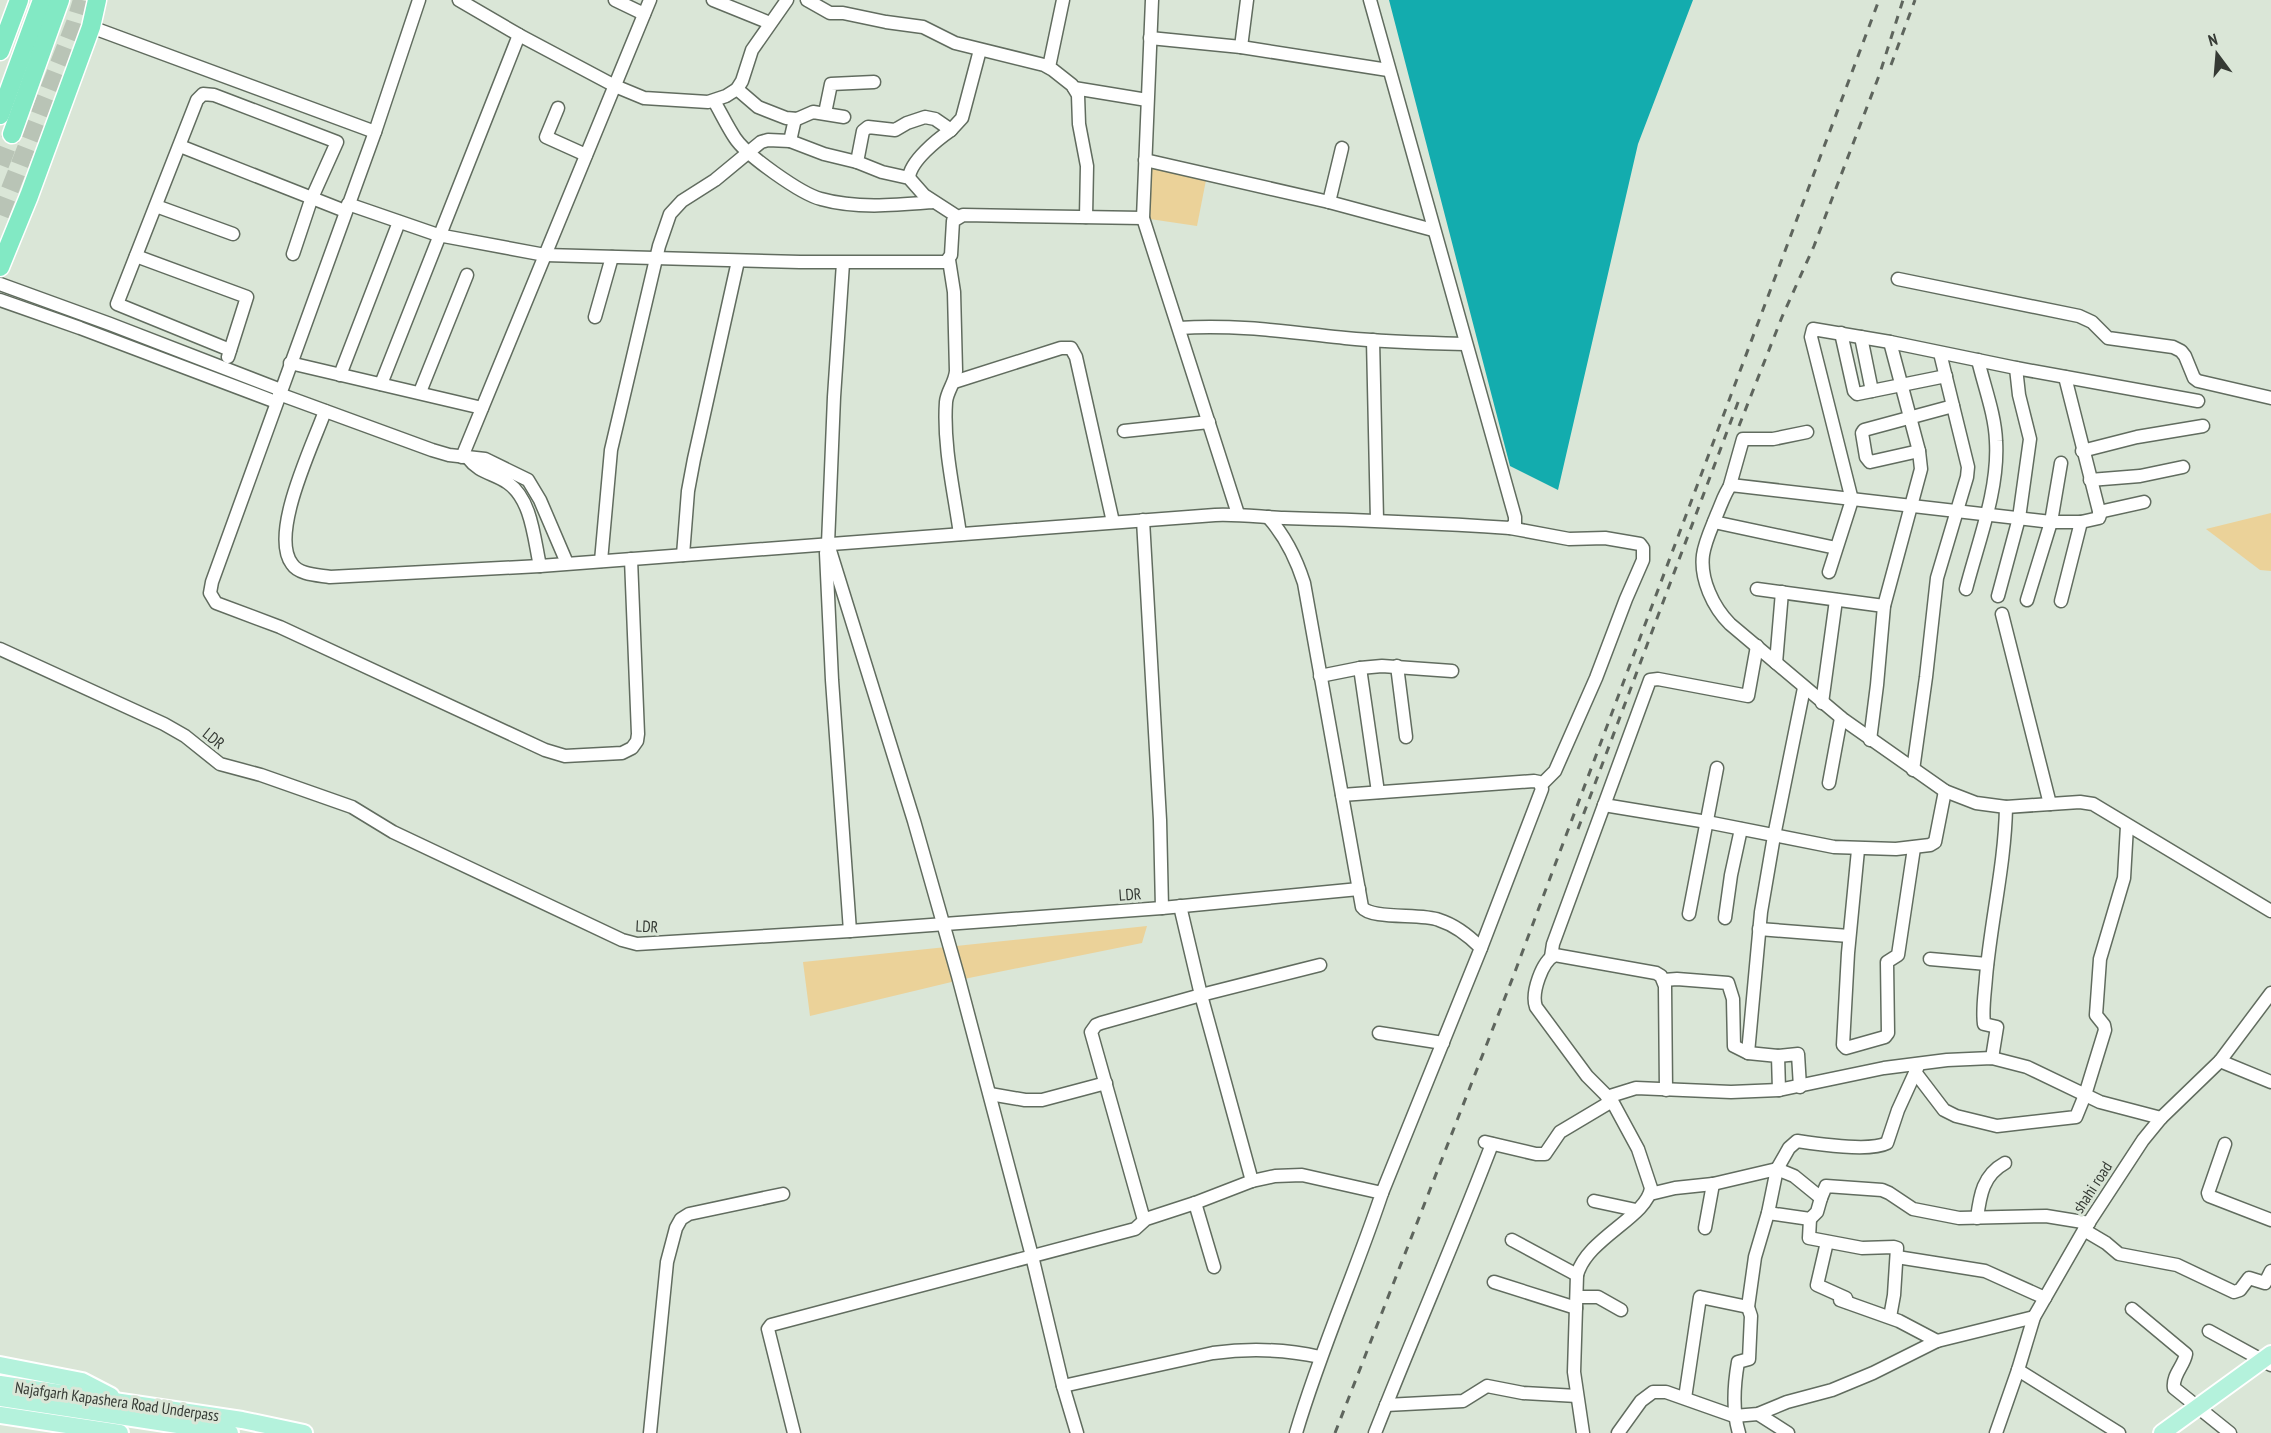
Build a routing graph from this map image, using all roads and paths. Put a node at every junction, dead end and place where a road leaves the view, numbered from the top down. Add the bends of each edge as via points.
1 (19, 0) edge
2 (42, 0) edge
3 (60, 0) edge
4 (97, 0) edge
5 (419, 0) edge
6 (459, 0) edge
7 (615, 0) edge
8 (650, 0) edge
9 (713, 0) edge
10 (787, 0) edge
11 (807, 0) edge
12 (1063, 0) edge
13 (1152, 0) edge
14 (1247, 0) edge
15 (1370, 0) edge
16 (644, 14) junction
17 (771, 23) junction
18 (91, 27) junction
19 (519, 35) junction
20 (1150, 38) junction
21 (1241, 46) junction
22 (980, 50) junction
23 (0, 51) edge
24 (1049, 67) junction
25 (1388, 70) junction
26 (874, 82) dead end
27 (615, 86) junction
28 (1074, 88) junction
29 (737, 89) junction
30 (1147, 100) junction
31 (714, 101) junction
32 (558, 108) dead end
33 (825, 113) junction
34 (0, 116) tunnel mouth
35 (844, 117) dead end
36 (795, 119) junction
37 (951, 130) junction
38 (375, 132) junction
39 (12, 134) tunnel mouth
40 (790, 141) junction
41 (180, 146) junction
42 (1342, 148) dead end
43 (747, 152) junction
44 (586, 155) junction
45 (1145, 160) junction
46 (857, 162) junction
47 (909, 178) junction
48 (311, 200) junction
49 (933, 202) junction
50 (1329, 202) junction
51 (156, 206) junction
52 (346, 208) junction
53 (958, 217) junction
54 (1086, 217) junction
55 (1143, 218) junction
56 (399, 222) junction
57 (1433, 230) junction
58 (233, 234) dead end
59 (438, 235) junction
60 (293, 254) dead end
61 (545, 255) junction
62 (136, 256) junction
63 (612, 257) junction
64 (658, 258) junction
65 (949, 260) junction
66 (738, 261) junction
67 (843, 263) junction
68 (0, 267) edge
69 (467, 275) dead end
70 (1898, 279) dead end
71 (0, 284) edge
72 (0, 300) edge
73 (595, 317) dead end
74 (1179, 328) junction
75 (1841, 333) junction
76 (1861, 337) junction
77 (1373, 340) junction
78 (1890, 342) junction
79 (1465, 344) junction
80 (230, 350) junction
81 (1940, 353) junction
82 (1978, 360) junction
83 (290, 363) junction
84 (2016, 368) junction
85 (222, 375) junction
86 (340, 375) junction
87 (1946, 376) junction
88 (2065, 377) junction
89 (954, 382) junction
90 (381, 384) junction
91 (1900, 385) junction
92 (1872, 391) junction
93 (420, 392) junction
94 (278, 395) junction
95 (2271, 398) edge
96 (2198, 401) dead end
97 (1953, 406) junction
98 (482, 408) junction
99 (326, 411) junction
100 (1910, 418) junction
101 (1209, 422) junction
102 (2203, 426) dead end
103 (1124, 431) dead end
104 (1807, 432) dead end
105 (1920, 451) junction
106 (2082, 451) junction
107 (465, 457) junction
108 (2061, 463) dead end
109 (2183, 467) dead end
110 (2090, 480) junction
111 (1730, 485) junction
112 (1852, 500) junction
113 (2144, 502) dead end
114 (1912, 507) junction
115 (1955, 512) junction
116 (2099, 512) junction
117 (1238, 514) junction
118 (1986, 514) junction
119 (1268, 517) junction
120 (2019, 518) junction
121 (1143, 520) junction
122 (1377, 520) junction
123 (1113, 522) junction
124 (1714, 522) junction
125 (2050, 522) junction
126 (2081, 522) junction
127 (1510, 528) junction
128 (960, 534) junction
129 (828, 544) junction
130 (1836, 548) junction
131 (683, 555) junction
132 (631, 559) junction
133 (601, 561) junction
134 (567, 563) junction
135 (540, 566) junction
136 (1829, 572) dead end
137 (1757, 589) dead end
138 (1966, 589) dead end
139 (1782, 592) junction
140 (1998, 596) dead end
141 (1836, 600) junction
142 (2027, 600) dead end
143 (2061, 601) dead end
144 (1884, 606) junction
145 (2002, 614) dead end
146 (1757, 646) junction
147 (0, 649) edge
148 (1776, 663) junction
149 (1397, 666) junction
150 (1359, 668) junction
151 (1452, 671) dead end
152 (1320, 676) junction
153 (1804, 688) junction
154 (1822, 703) junction
155 (1841, 718) junction
156 (1406, 738) dead end
157 (1870, 740) junction
158 (1717, 768) dead end
159 (1913, 770) junction
160 (1829, 783) dead end
161 (1541, 785) junction
162 (1378, 792) junction
163 (1945, 792) junction
164 (1342, 795) junction
165 (2050, 804) junction
166 (1604, 806) junction
167 (2007, 807) junction
168 (1707, 822) junction
169 (2127, 826) junction
170 (1741, 829) junction
171 (1774, 836) junction
172 (1914, 848) junction
173 (1858, 850) junction
174 (1359, 889) junction
175 (1180, 906) junction
176 (1162, 908) junction
177 (2271, 910) edge
178 (1689, 914) dead end
179 (1725, 918) dead end
180 (942, 923) junction
181 (1759, 929) junction
182 (850, 932) junction
183 (1850, 936) junction
184 (1481, 948) junction
185 (1551, 957) junction
186 (1930, 959) dead end
187 (1987, 964) junction
188 (1320, 965) dead end
189 (1664, 980) junction
190 (2271, 993) edge
191 (1201, 995) junction
192 (1379, 1032) dead end
193 (1443, 1043) junction
194 (1748, 1053) junction
195 (1778, 1056) junction
196 (1992, 1058) junction
197 (2220, 1061) junction
198 (1917, 1068) junction
199 (2271, 1082) edge
200 (1106, 1083) junction
201 (1800, 1087) junction
202 (1666, 1090) junction
203 (1779, 1090) junction
204 (990, 1094) junction
205 (2085, 1095) junction
206 (1610, 1099) junction
207 (2161, 1118) junction
208 (2225, 1144) dead end
209 (2005, 1163) dead end
210 (1777, 1169) junction
211 (1252, 1181) junction
212 (1713, 1184) junction
213 (1382, 1193) junction
214 (783, 1194) dead end
215 (1650, 1194) junction
216 (1821, 1197) junction
217 (1594, 1201) dead end
218 (1195, 1203) junction
219 (1636, 1210) junction
220 (1768, 1213) junction
221 (1977, 1218) junction
222 (1810, 1219) junction
223 (1144, 1220) junction
224 (2271, 1220) edge
225 (2086, 1227) junction
226 (1705, 1228) dead end
227 (1512, 1240) dead end
228 (1827, 1242) junction
229 (1032, 1256) junction
230 (1897, 1257) junction
231 (1214, 1268) dead end
232 (2271, 1271) edge
233 (1577, 1275) junction
234 (1494, 1282) dead end
235 (2045, 1298) junction
236 (1576, 1302) junction
237 (1748, 1307) junction
238 (2132, 1309) dead end
239 (1621, 1310) dead end
240 (1890, 1317) junction
241 (2034, 1317) junction
242 (2209, 1331) dead end
243 (1937, 1341) junction
244 (1320, 1357) junction
245 (2268, 1359) edge
246 (0, 1365) edge
247 (2018, 1370) junction
248 (0, 1384) edge
249 (1063, 1386) junction
250 (1577, 1396) junction
251 (0, 1398) edge
252 (1685, 1398) junction
253 (122, 1403) junction
254 (1386, 1405) junction
255 (2198, 1408) junction
256 (1758, 1414) junction
257 (0, 1415) edge
258 (1734, 1416) junction
259 (120, 1433) edge
260 (230, 1433) edge
261 (304, 1433) edge
262 (650, 1433) edge
263 (794, 1433) edge
264 (1077, 1433) edge
265 (1296, 1433) edge
266 (1375, 1433) edge
267 (1582, 1433) edge
268 (1618, 1433) edge
269 (1739, 1433) edge
270 (1788, 1433) edge
271 (1996, 1433) edge
272 (2119, 1433) edge
273 (2162, 1433) edge
274 (2230, 1433) edge

1 - 23 highway
2 - 34 highway
3 - 39 highway
4 - 18 highway
5 - 38 street
6 - 19 street
7 - 16 street
8 - 16 street
9 - 17 street
10 - 17 street
11 - 22 street via 830,13 923,27 955,44
12 - 24 street
13 - 20 street
14 - 21 street
15 - 25 street
16 - 27 street
17 - 29 street via 752,50
18 - 38 street
18 - 68 highway
19 - 27 street
19 - 59 street
20 - 21 street
20 - 30 street
21 - 25 street
22 - 24 street
22 - 37 street via 962,118
24 - 28 street
25 - 57 street
26 - 33 street via 831,84
27 - 31 street via 652,100
27 - 44 street
28 - 30 street
28 - 54 street via 1087,166
29 - 31 street
29 - 36 street via 758,107
30 - 45 street
31 - 43 street
32 - 44 street via 546,137
33 - 35 street
33 - 36 street via 813,112
36 - 40 street
37 - 46 street via 925,117 898,130 868,127 863,131
37 - 47 street via 933,144 913,167
38 - 52 street
40 - 43 street via 768,140
40 - 46 street
41 - 48 street
41 - 48 street via 197,100 203,94 337,142
41 - 51 street
42 - 50 street
43 - 49 street via 821,199 858,205
43 - 64 street via 674,208
44 - 61 street
45 - 50 street
45 - 55 street
46 - 47 street
47 - 49 street
48 - 52 street
48 - 60 street
49 - 53 street
50 - 57 street
51 - 58 street
51 - 62 street
52 - 56 street
52 - 83 street
53 - 54 street
53 - 65 street via 951,228
54 - 55 street
55 - 74 street
56 - 59 street
56 - 86 street
57 - 79 street
59 - 61 street
59 - 90 street
61 - 63 street
61 - 98 street
62 - 80 street via 117,304
62 - 80 street via 247,297
63 - 64 street
63 - 73 street
64 - 66 street
64 - 133 street via 610,450
65 - 67 street
65 - 89 street via 954,292
66 - 67 street
66 - 131 street via 687,491
67 - 129 street
69 - 93 street
70 - 95 street via 2079,316 2092,322 2108,338 2174,347 2181,351 2198,381
71 - 85 street via 110,324
72 - 85 street
74 - 77 street via 1268,329
74 - 101 street
75 - 76 street
75 - 92 street via 1855,392
75 - 112 street via 1815,328 1810,335
76 - 78 street
76 - 92 street
77 - 79 street
77 - 122 street
78 - 81 street
78 - 91 street
79 - 127 street via 1515,517
80 - 85 street
81 - 82 street
81 - 87 street
82 - 84 street
82 - 118 street via 1996,441
83 - 86 street
83 - 94 street
84 - 88 street
84 - 120 street via 2030,439
85 - 94 street
86 - 90 street
87 - 91 street
87 - 97 street
88 - 96 street
88 - 106 street
89 - 123 street via 1071,348
89 - 128 street via 946,400 945,428
90 - 93 street
91 - 92 street
91 - 100 street
93 - 98 street
94 - 99 street
94 - 132 street via 212,582 210,593 216,603 291,632 545,750 565,756 622,753 637,741
97 - 100 street
97 - 115 street via 1968,466
98 - 107 street
99 - 107 street via 432,450
99 - 135 street via 286,521 284,541 294,567 330,577
100 - 105 street
100 - 105 street via 1863,431 1866,457 1874,462
101 - 103 street
101 - 117 street
102 - 106 street
104 - 111 street via 1743,440
105 - 114 street via 1922,469
106 - 110 street
107 - 134 street via 486,459 528,480
107 - 135 street via 478,470 505,481 520,495
108 - 125 street
109 - 110 street
110 - 116 street
111 - 112 street
111 - 124 street
112 - 114 street
112 - 130 street
113 - 116 street
114 - 115 street
114 - 144 street
115 - 118 street
115 - 159 street via 1937,578
116 - 126 street via 2099,518
117 - 119 street
117 - 121 street
118 - 120 street
118 - 138 street
119 - 122 street
119 - 152 street via 1283,534 1300,572
120 - 125 street
120 - 140 street
121 - 123 street
121 - 176 street
122 - 127 street
123 - 128 street
124 - 130 street
124 - 146 street via 1703,554 1713,603 1730,624
125 - 126 street
125 - 142 street
126 - 143 street
127 - 161 street via 1580,540 1629,541 1640,544 1644,550 1596,678 1555,771
128 - 129 street
129 - 131 street
129 - 180 street
129 - 182 street via 832,680
130 - 136 street
131 - 132 street
132 - 133 street
133 - 134 street
134 - 135 street
137 - 139 street
139 - 141 street
139 - 148 street
141 - 144 street
141 - 154 street
144 - 157 street
145 - 165 street
146 - 148 street
146 - 166 street via 1748,696 1650,680
147 - 182 street, LDR via 164,724 220,764 360,810 393,832 622,940 643,944
148 - 153 street
149 - 150 street
149 - 151 street
149 - 156 street
150 - 152 street
150 - 162 street
152 - 164 street
153 - 154 street
153 - 171 street
154 - 155 street
155 - 157 street
155 - 160 street
157 - 159 street
158 - 168 street
159 - 163 street
161 - 162 street via 1534,781
161 - 184 street
162 - 164 street
163 - 167 street via 1976,803
163 - 172 street via 1935,842
164 - 174 street
165 - 167 street
165 - 169 street via 2087,803
166 - 168 street
166 - 185 street via 1552,944
167 - 187 street
168 - 170 street
168 - 178 street
169 - 177 street
169 - 205 street via 2124,878 2097,979 2096,1015 2105,1030
170 - 171 street
170 - 179 street
171 - 173 street
171 - 181 street
172 - 173 street
172 - 183 street via 1898,956 1887,962 1888,1033 1846,1048
173 - 183 street
174 - 175 street, LDR
174 - 184 street via 1362,907 1370,914 1439,920 1470,937
175 - 176 street, LDR
175 - 191 street
176 - 180 street, LDR
180 - 182 street, LDR
180 - 204 street
181 - 183 street
181 - 194 street
184 - 193 street
185 - 189 street via 1656,973
185 - 206 street via 1546,961 1533,1000 1587,1076
186 - 187 street
187 - 196 street via 1983,1022 1997,1027
188 - 191 street
189 - 194 street via 1728,983 1733,999 1734,1046
189 - 202 street
190 - 197 street, shahi road
191 - 200 street via 1096,1025 1091,1032
191 - 211 street
192 - 193 street
193 - 213 street
194 - 195 street
195 - 201 street via 1798,1054
195 - 203 street
196 - 198 street via 1966,1058
196 - 205 street via 2027,1067
197 - 199 street
197 - 207 street, shahi road
198 - 201 street via 1884,1068
198 - 205 street via 1944,1110 1994,1126 2074,1118
198 - 210 street via 1887,1143 1875,1147 1797,1141
200 - 204 street via 1042,1100
200 - 223 street
201 - 203 street
202 - 203 street
202 - 206 street via 1636,1088
204 - 229 street
205 - 207 street
206 - 215 street via 1638,1149 1652,1188
206 - 254 street via 1560,1132 1545,1154 1488,1143 1450,1251
207 - 225 street, shahi road
208 - 224 street via 2209,1196
209 - 221 street via 1994,1168 1983,1185
210 - 212 street
210 - 216 street via 1794,1176
210 - 220 street
211 - 213 street via 1302,1175
211 - 218 street
212 - 215 street
212 - 226 street
213 - 244 street
214 - 262 street via 688,1214 676,1227 667,1262
215 - 219 street
216 - 221 street via 1826,1186 1870,1188 1889,1193 1918,1211
216 - 222 street via 1817,1212
217 - 219 street
218 - 223 street
218 - 231 street
219 - 233 street via 1585,1257
220 - 222 street
220 - 237 street via 1755,1257
221 - 225 street via 2046,1216
222 - 228 street via 1809,1238
223 - 229 street via 1135,1229
225 - 232 street via 2119,1254 2176,1265 2234,1292 2249,1278 2265,1283
225 - 235 street, shahi road
227 - 233 street
228 - 230 street via 1862,1248 1894,1247
228 - 240 street via 1817,1285 1846,1298 1844,1301
229 - 249 street
229 - 263 street via 769,1326
230 - 235 street via 1985,1271
230 - 240 street
233 - 236 street
234 - 236 street
235 - 241 street, shahi road
236 - 239 street via 1598,1297
236 - 250 street
237 - 252 street via 1700,1297
237 - 258 street via 1749,1359 1738,1362
238 - 255 street via 2184,1352 2185,1359 2173,1384
240 - 243 street
241 - 243 street
241 - 247 street, shahi road
242 - 245 street
243 - 256 street via 1874,1373
244 - 249 street via 1262,1349 1234,1350
244 - 265 street
245 - 255 main road
246 - 253 main road via 82,1381
247 - 271 street, shahi road
247 - 272 street
248 - 253 main road, Najafgarh Kapashera Road Underpass
249 - 264 street
250 - 254 street via 1487,1386 1463,1401
250 - 267 street
251 - 260 main road
252 - 258 street
252 - 268 street via 1653,1392 1641,1401
253 - 261 main road, Najafgarh Kapashera Road Underpass
254 - 266 street
255 - 273 main road
255 - 274 street
256 - 258 street
256 - 270 street
257 - 259 main road
258 - 269 street

